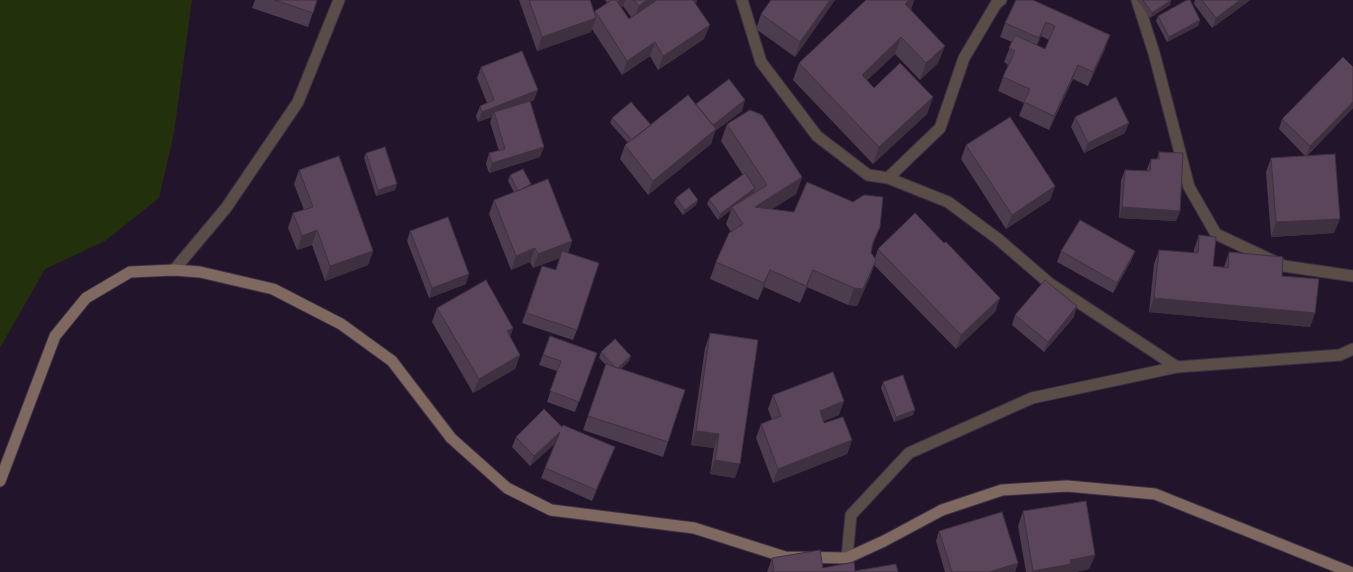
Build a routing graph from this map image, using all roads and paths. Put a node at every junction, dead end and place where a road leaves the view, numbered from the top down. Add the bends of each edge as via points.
1 (339, 0) edge
2 (742, 0) edge
3 (1001, 0) edge
4 (1137, 0) edge
5 (888, 178) junction
6 (174, 270) junction
7 (1353, 276) edge
8 (1353, 349) edge
9 (1177, 367) junction
10 (0, 481) edge
11 (847, 558) junction
12 (1350, 572) edge

1 - 6 street via 298,102 226,208
2 - 5 street via 761,62 818,136 868,175
3 - 5 street via 996,4 964,58 940,128
4 - 7 street via 1154,53 1189,187 1216,234 1284,266
5 - 9 street via 948,202 998,239 1048,283
6 - 10 main road via 130,272 86,298 55,336
6 - 11 main road via 200,272 273,289 341,324 392,361 451,438 507,488 551,510 694,528 785,557
8 - 9 street via 1340,355
9 - 11 street via 1032,398 909,453 851,515
11 - 12 main road via 942,510 1002,490 1067,486 1155,494

